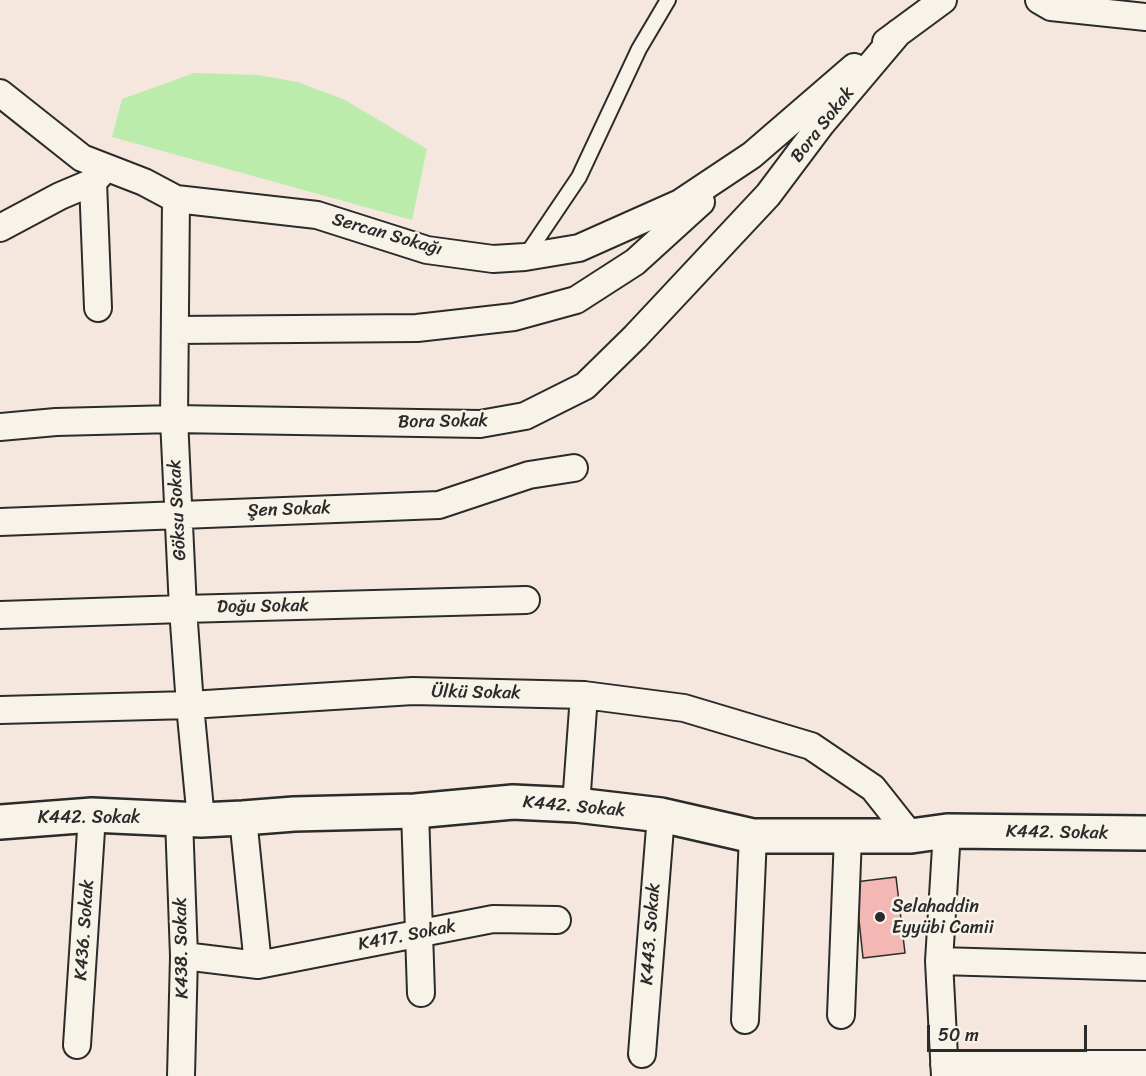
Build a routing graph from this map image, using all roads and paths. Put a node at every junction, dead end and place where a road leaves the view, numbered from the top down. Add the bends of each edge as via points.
1 (668, 0) edge
2 (943, 0) edge
3 (1039, 0) edge
4 (1146, 17) edge
5 (898, 33) junction
6 (0, 93) edge
7 (752, 155) junction
8 (100, 175) junction
9 (176, 199) junction
10 (0, 228) edge
11 (525, 256) junction
12 (98, 308) dead end
13 (175, 330) junction
14 (174, 419) junction
15 (0, 427) edge
16 (574, 468) dead end
17 (178, 514) junction
18 (0, 522) edge
19 (526, 600) dead end
20 (183, 609) junction
21 (0, 615) edge
22 (584, 695) junction
23 (190, 705) junction
24 (0, 710) edge
25 (576, 805) junction
26 (415, 811) junction
27 (661, 814) junction
28 (92, 815) junction
29 (243, 819) junction
30 (190, 820) junction
31 (0, 822) edge
32 (947, 831) junction
33 (1146, 833) edge
34 (753, 836) junction
35 (848, 836) junction
36 (911, 836) junction
37 (557, 921) dead end
38 (419, 933) junction
39 (184, 956) junction
40 (939, 961) junction
41 (258, 964) junction
42 (1146, 967) edge
43 (422, 993) dead end
44 (841, 1015) dead end
45 (745, 1020) dead end
46 (77, 1046) dead end
47 (642, 1054) dead end
48 (1146, 1064) edge
49 (944, 1070) edge
50 (181, 1076) edge

1 - 11 lane via 639,49 579,177
2 - 5 street, Sercan Sokağı
3 - 4 street via 1051,7
5 - 7 street, Sercan Sokağı
5 - 14 street, Bora Sokak via 768,195 585,386 525,416 480,424
6 - 8 street, Sercan Sokağı
7 - 11 street, Sercan Sokağı via 670,208 579,248
7 - 13 street via 635,262 576,300 514,317 417,328
8 - 9 street, Sercan Sokağı via 144,182
8 - 10 street
8 - 12 street
9 - 11 street, Sercan Sokağı via 317,214 427,250 493,259
9 - 13 street, Göksu Sokak
13 - 14 street, Göksu Sokak
14 - 15 street, Bora Sokak
14 - 17 street, Göksu Sokak
16 - 17 street, Şen Sokak via 529,475 439,505
17 - 18 street, Şen Sokak
17 - 20 street, Göksu Sokak
19 - 20 street, Doğu Sokak
20 - 21 street, Doğu Sokak
20 - 23 street, Göksu Sokak
22 - 23 street, Ülkü Sokak via 413,691
22 - 25 street
22 - 36 street, Ülkü Sokak via 684,708 811,746 873,788
23 - 24 street, Ülkü Sokak
23 - 30 street, Göksu Sokak
25 - 26 main road, K442. Sokak via 513,802
25 - 27 main road, K442. Sokak
26 - 29 main road, K442. Sokak
26 - 38 street
27 - 34 main road, K442. Sokak
27 - 47 street, K443. Sokak
28 - 30 main road, K442. Sokak
28 - 31 main road, K442. Sokak
28 - 46 street, K436. Sokak
29 - 30 main road, K442. Sokak
29 - 41 street
30 - 39 street, K438. Sokak
32 - 33 main road, K442. Sokak
32 - 36 main road, K442. Sokak
32 - 40 street
34 - 35 main road, K442. Sokak
34 - 45 street
35 - 36 main road, K442. Sokak
35 - 44 street
37 - 38 street, K417. Sokak via 493,919
38 - 41 street, K417. Sokak
38 - 43 street
39 - 41 street, K417. Sokak
39 - 50 street, K438. Sokak
40 - 42 street
40 - 49 street
48 - 49 street

